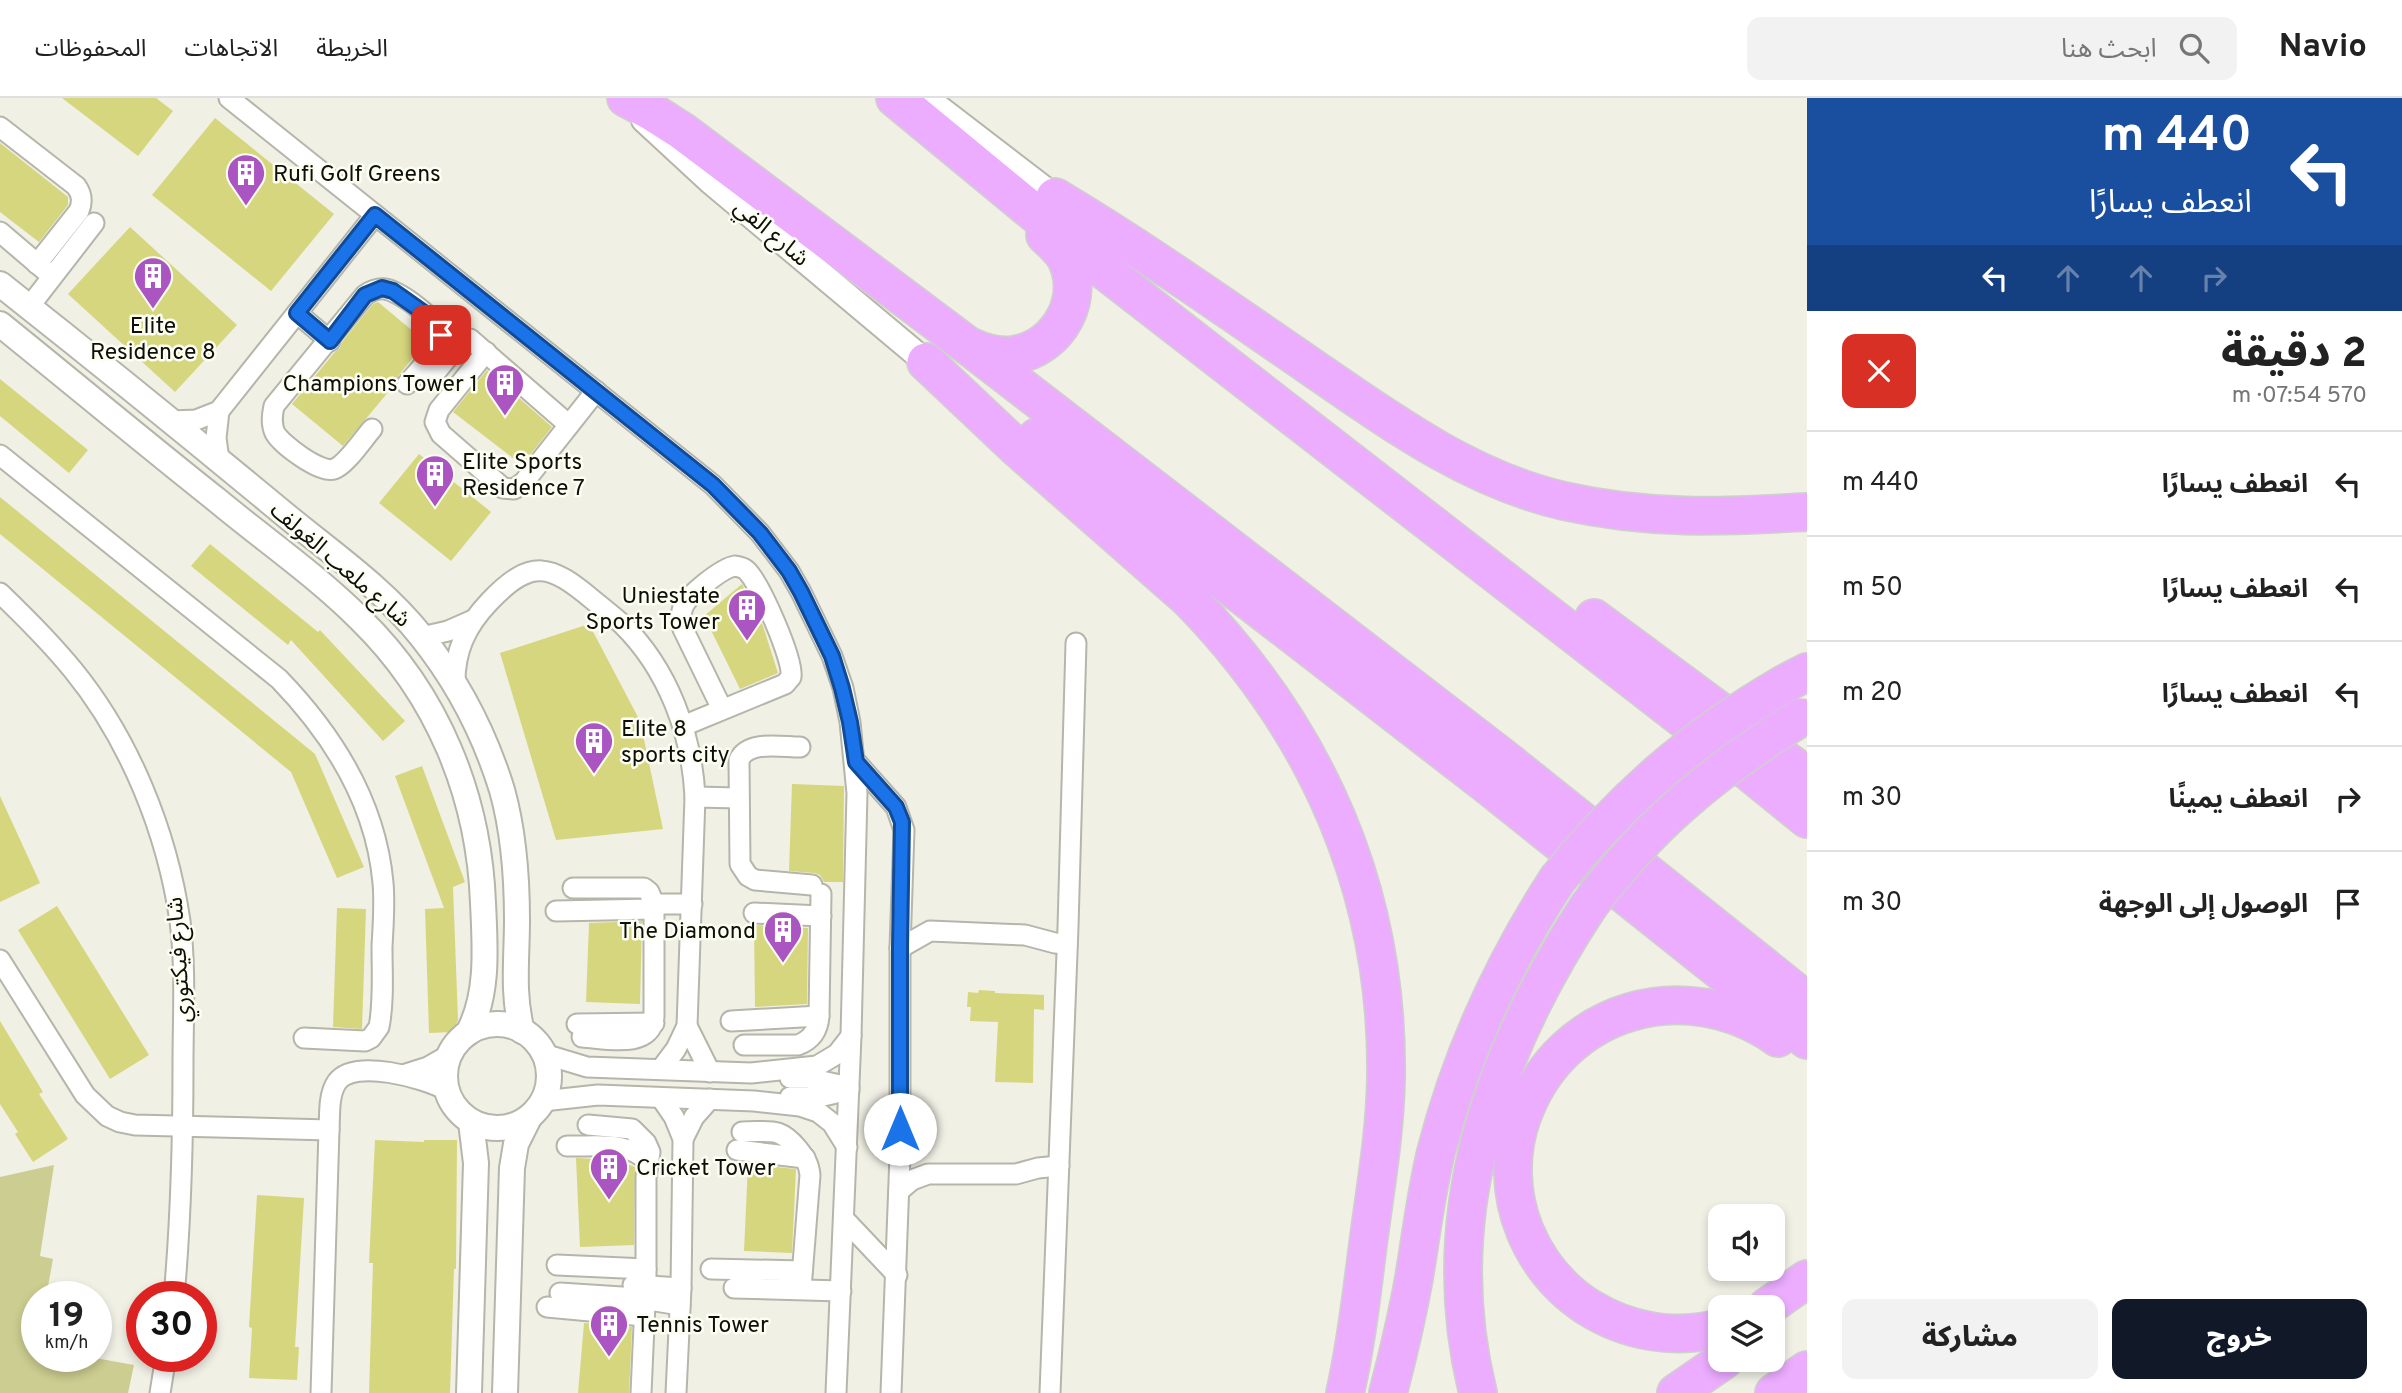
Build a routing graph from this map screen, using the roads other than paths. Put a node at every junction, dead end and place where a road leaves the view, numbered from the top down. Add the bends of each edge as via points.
1 (229, 98) edge
2 (623, 98) edge
3 (895, 98) edge
4 (926, 98) edge
5 (0, 127) edge
6 (1000, 184) junction
7 (1055, 197) junction
8 (375, 215) junction
9 (94, 223) dead end
10 (0, 232) edge
11 (37, 264) junction
12 (53, 277) junction
13 (0, 284) edge
14 (29, 307) junction
15 (297, 313) junction
16 (0, 324) edge
17 (330, 341) junction
18 (967, 345) junction
19 (480, 347) junction
20 (926, 362) junction
21 (439, 375) dead end
22 (407, 384) dead end
23 (596, 391) junction
24 (219, 411) junction
25 (172, 422) junction
26 (569, 425) junction
27 (372, 429) dead end
28 (0, 455) edge
29 (219, 460) junction
30 (1807, 512) edge
31 (234, 515) junction
32 (326, 548) junction
33 (780, 560) junction
34 (753, 580) junction
35 (0, 593) edge
36 (473, 620) junction
37 (422, 637) junction
38 (1076, 643) dead end
39 (1622, 655) junction
40 (1796, 678) edge
41 (455, 686) junction
42 (722, 709) junction
43 (1805, 716) edge
44 (683, 726) junction
45 (800, 747) dead end
46 (856, 762) junction
47 (1494, 770) junction
48 (1807, 776) edge
49 (695, 797) junction
50 (739, 798) junction
51 (1807, 819) edge
52 (573, 888) dead end
53 (817, 889) junction
54 (746, 892) dead end
55 (855, 895) junction
56 (691, 904) junction
57 (654, 906) junction
58 (901, 906) junction
59 (556, 911) dead end
60 (754, 913) dead end
61 (821, 916) junction
62 (930, 932) junction
63 (1068, 935) junction
64 (900, 947) junction
65 (0, 960) edge
66 (1807, 1001) edge
67 (819, 1016) junction
68 (731, 1021) dead end
69 (687, 1026) junction
70 (522, 1031) junction
71 (579, 1031) dead end
72 (468, 1033) junction
73 (851, 1036) junction
74 (304, 1038) dead end
75 (1807, 1040) edge
76 (744, 1045) dead end
77 (544, 1054) junction
78 (449, 1055) junction
79 (1807, 1063) edge
80 (662, 1069) junction
81 (710, 1072) junction
82 (751, 1073) junction
83 (404, 1074) junction
84 (849, 1089) junction
85 (446, 1090) junction
86 (661, 1098) junction
87 (710, 1099) junction
88 (754, 1101) junction
89 (536, 1109) junction
90 (471, 1122) junction
91 (588, 1125) dead end
92 (183, 1128) junction
93 (329, 1130) junction
94 (683, 1139) junction
95 (739, 1141) dead end
96 (567, 1146) dead end
97 (847, 1147) junction
98 (900, 1155) junction
99 (648, 1162) junction
100 (928, 1174) junction
101 (1059, 1175) junction
102 (899, 1192) junction
103 (844, 1219) junction
104 (711, 1269) dead end
105 (897, 1275) junction
106 (1807, 1279) edge
107 (801, 1280) junction
108 (175, 1281) edge
109 (734, 1288) dead end
110 (841, 1291) junction
111 (645, 1293) junction
112 (1784, 1295) edge
113 (680, 1297) junction
114 (1807, 1301) edge
115 (1785, 1317) edge
116 (1708, 1330) edge
117 (1807, 1370) edge
118 (1708, 1371) edge
119 (163, 1372) edge
120 (1476, 1386) edge
121 (160, 1393) edge
122 (321, 1393) edge
123 (469, 1393) edge
124 (505, 1393) edge
125 (641, 1393) edge
126 (676, 1393) edge
127 (836, 1393) edge
128 (891, 1393) edge
129 (1050, 1393) edge
130 (1345, 1393) edge
131 (1388, 1393) edge
132 (1676, 1393) edge
133 (1774, 1393) edge

1 - 8 street
2 - 18 highway via 682,131
2 - 20 street, شارع الفي via 710,181
3 - 6 highway
4 - 7 street
5 - 11 street via 76,186 82,198 79,211
6 - 18 highway via 1025,218 1063,253 1072,297 1059,329 1033,350 1000,356
6 - 39 highway via 1101,268
7 - 30 highway via 1134,245 1409,433 1488,475 1562,500 1652,515
7 - 39 highway
8 - 15 street
8 - 23 street
9 - 12 street
10 - 11 street
11 - 12 street
12 - 14 street
13 - 14 street, شارع ملعب الغولف
14 - 25 street, شارع ملعب الغولف
15 - 17 street
15 - 24 street
16 - 31 street, شارع ملعب الغولف
17 - 22 street via 365,295 376,289 393,291 434,320 441,335
17 - 27 street via 274,406 274,430 314,466 328,470 341,466
18 - 47 highway
19 - 21 street via 468,338 462,340
19 - 26 street
19 - 26 street via 435,422 441,434 498,484 508,489 520,486
20 - 47 highway via 987,399
20 - 130 highway via 1214,625 1281,710 1334,811 1360,885 1377,961 1386,1077 1381,1156
23 - 26 street
23 - 33 street via 713,485
24 - 25 street via 196,420
24 - 29 street
25 - 29 street, شارع ملعب الغولف
28 - 74 street via 279,679 306,707 349,770 377,842 384,885 381,1020 376,1033 365,1041
29 - 32 street, شارع ملعب الغولف
31 - 32 street via 243,506 255,504 310,545
31 - 72 street, شارع ملعب الغولف via 360,619 410,678 447,741 470,806 482,874 482,989
32 - 37 street, شارع ملعب الغولف
33 - 34 street
33 - 46 street via 832,656
34 - 42 street via 776,625 792,672 785,684
34 - 42 street via 741,568 729,567 689,598 682,610 683,629
35 - 92 street, شارع فيكتوري via 74,670 140,781 157,827 180,922
36 - 37 street
36 - 41 street via 456,658
36 - 44 street via 524,573 561,576 639,644 666,686
37 - 41 street, شارع ملعب الغولف
38 - 63 street
39 - 48 highway, bridge
39 - 51 highway, bridge
40 - 131 highway, bridge via 1713,728 1608,820 1557,880 1507,963 1460,1072 1436,1155
41 - 70 street, شارع ملعب الغولف via 489,754 511,827 516,865 516,1000
42 - 44 street
43 - 120 highway, bridge via 1755,746 1689,796 1630,854 1588,907 1520,1026 1480,1141 1465,1220 1465,1316
44 - 49 street
45 - 50 street via 744,751 739,760
46 - 55 street
46 - 58 street via 896,807 902,822
47 - 66 highway, bridge
47 - 75 highway, bridge
49 - 50 street
49 - 56 street
50 - 53 street via 743,871 755,880
52 - 57 street via 644,888
53 - 54 street
53 - 55 street
53 - 61 street
55 - 73 street
56 - 57 street
56 - 69 street
57 - 59 street
57 - 71 street via 654,1023 645,1036 635,1040
58 - 62 street
58 - 64 street
60 - 61 street
61 - 67 street
62 - 63 street via 1025,935 1055,943
62 - 64 street
63 - 101 street
64 - 98 street
65 - 92 street via 95,1107 120,1122
67 - 68 street
67 - 76 street via 816,1031 798,1045
69 - 80 street
69 - 81 street
70 - 72 street via 495,1024
70 - 77 street
72 - 78 street
73 - 82 street via 837,1054 817,1066
73 - 84 street
77 - 80 street via 587,1067
77 - 89 street via 549,1078
78 - 83 street
78 - 85 street
79 - 116 highway via 1764,1028 1727,1012 1687,1005 1647,1007 1609,1020 1574,1041 1535,1087 1519,1125 1513,1164 1517,1205 1540,1260 1566,1290 1599,1314 1637,1328 1677,1334
80 - 81 street
81 - 82 street
82 - 84 street via 808,1078
83 - 85 street
83 - 93 street via 357,1072 341,1078 332,1094
84 - 88 street via 819,1097 772,1096
84 - 97 street
85 - 90 street via 456,1110
86 - 87 street
86 - 89 street via 598,1095
86 - 94 street
87 - 88 street
87 - 94 street
88 - 97 street via 818,1112 832,1123
89 - 90 street via 516,1125 485,1128
89 - 124 street via 516,1144 512,1168
90 - 123 street via 476,1163
91 - 99 street via 632,1129 649,1147
92 - 93 street
92 - 108 street, شارع فيكتوري
93 - 122 street
94 - 113 street
95 - 107 street via 805,1158 810,1175
96 - 99 street via 628,1148
97 - 103 street
98 - 100 street
98 - 102 street
99 - 111 street
100 - 101 street via 1016,1174 1037,1181
100 - 102 street
101 - 129 street
102 - 105 street
103 - 105 street
103 - 110 street
104 - 107 street
105 - 128 street
106 - 112 highway
107 - 109 street
107 - 110 street
110 - 127 street
111 - 111 street via 556,1287
111 - 113 street
111 - 125 street
113 - 126 street
114 - 115 highway
117 - 133 highway
118 - 132 highway
119 - 121 street

